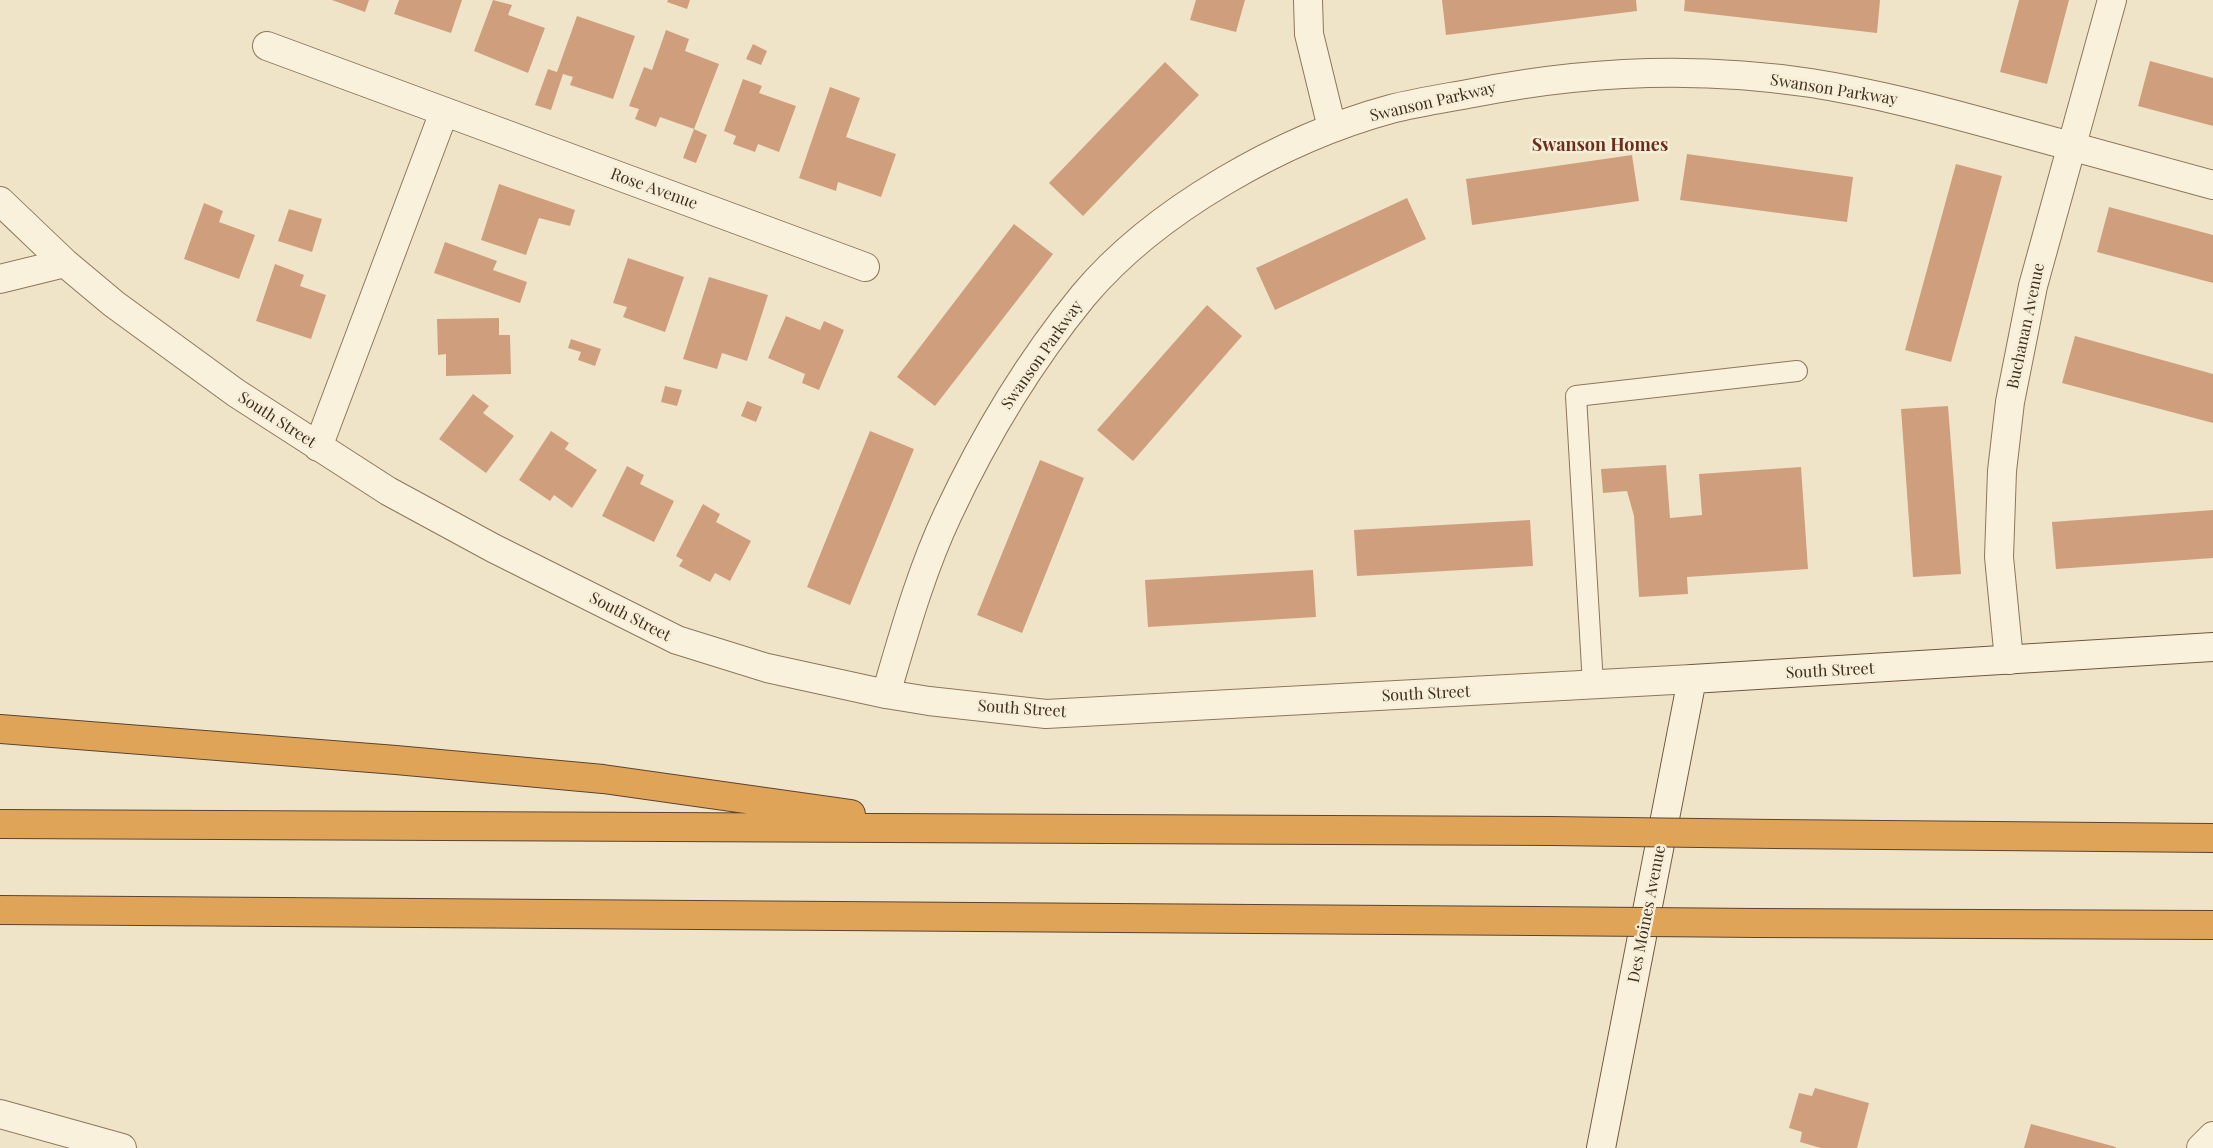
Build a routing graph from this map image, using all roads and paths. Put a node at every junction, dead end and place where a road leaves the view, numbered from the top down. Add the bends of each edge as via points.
1 (1308, 0) edge
2 (2112, 0) edge
3 (267, 46) dead end
4 (444, 112) junction
5 (1332, 128) junction
6 (2072, 146) junction
7 (2213, 185) edge
8 (0, 201) edge
9 (65, 263) junction
10 (865, 267) dead end
11 (0, 280) edge
12 (1797, 371) dead end
13 (318, 447) junction
14 (2213, 647) edge
15 (2008, 660) junction
16 (1692, 680) junction
17 (1592, 685) junction
18 (886, 694) junction
19 (0, 729) edge
20 (0, 824) edge
21 (961, 829) junction
22 (2213, 838) edge
23 (0, 910) edge
24 (2213, 925) edge
25 (0, 1114) edge
26 (2213, 1136) edge
27 (122, 1148) edge
28 (1602, 1148) edge
29 (2201, 1148) edge

1 - 5 street via 1309,34
2 - 6 street, Buchanan Avenue
3 - 4 street, Rose Avenue
4 - 10 street, Rose Avenue
4 - 13 street
5 - 6 street, Swanson Parkway via 1392,108 1523,83 1618,74 1714,74 1809,83 1902,101
5 - 18 street, Swanson Parkway via 1252,164 1188,204 1128,251 1085,294 1040,353 989,433 946,516 912,604
6 - 7 street, Swanson Parkway
6 - 15 street, Buchanan Avenue via 2033,286 2009,412 2002,471 1999,557
8 - 9 street, South Street
9 - 11 street
9 - 13 street, South Street via 114,304 236,394
12 - 17 lane via 1576,396
13 - 18 street, South Street via 388,491 492,548 677,640 767,668
14 - 15 street, South Street
15 - 16 street, South Street
16 - 17 street, South Street
16 - 28 street, Des Moines Avenue
17 - 18 street, South Street via 1046,714
19 - 21 highway via 603,779
20 - 21 highway
21 - 22 highway, bridge
23 - 24 highway, bridge
25 - 27 street
26 - 29 street

